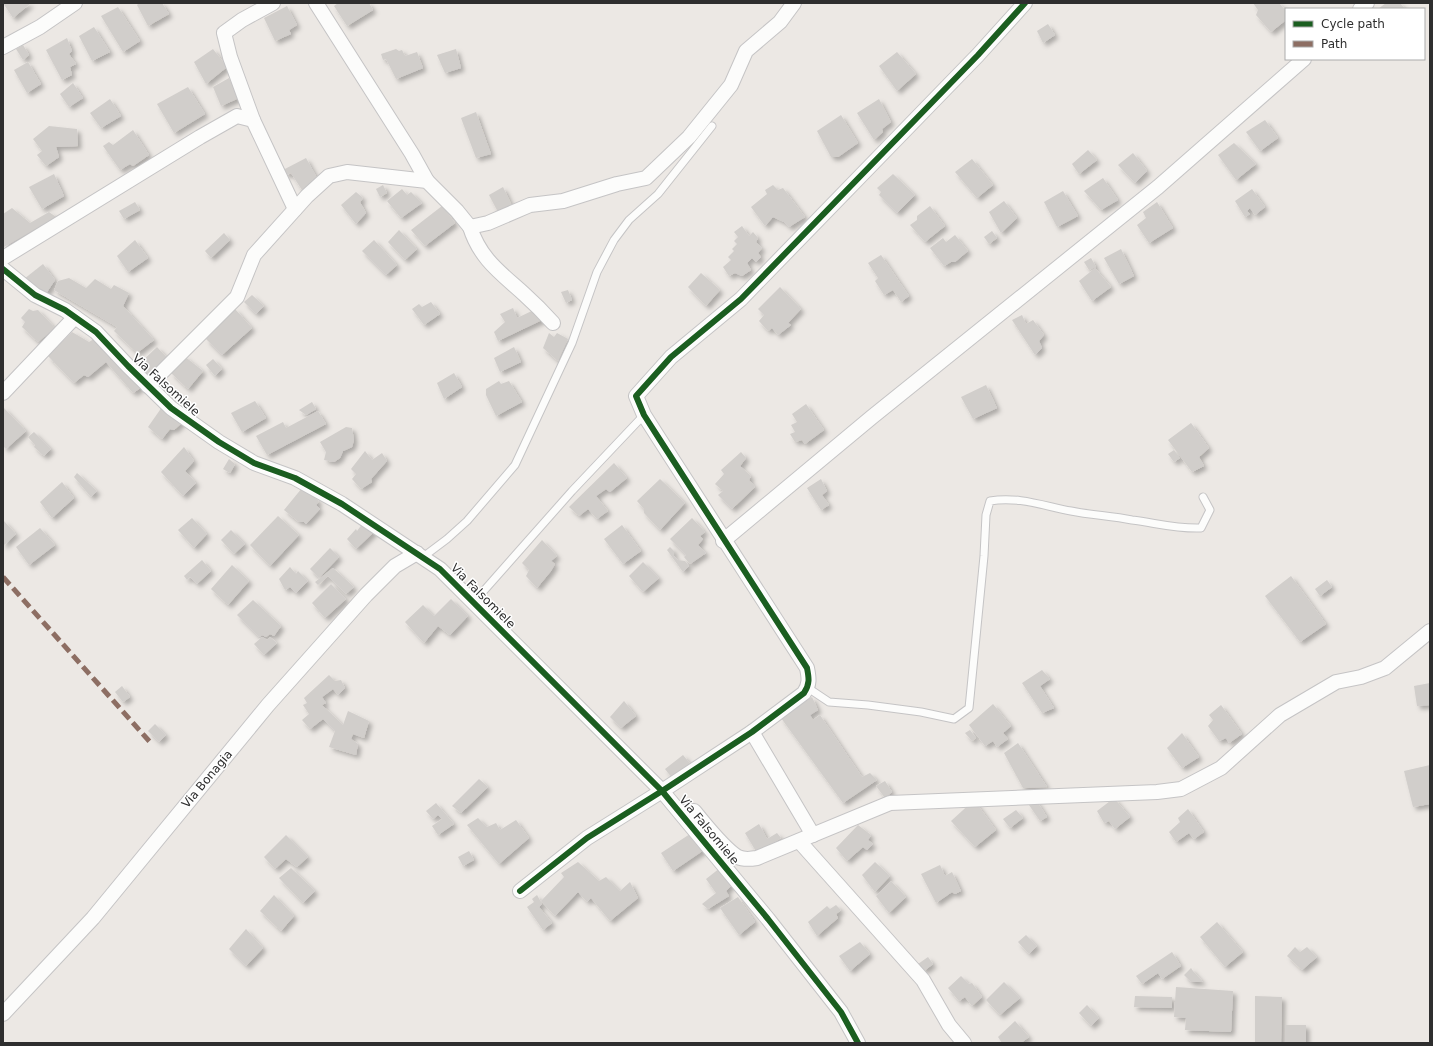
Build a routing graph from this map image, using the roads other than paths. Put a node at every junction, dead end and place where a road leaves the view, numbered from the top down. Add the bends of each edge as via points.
1 (75, 3) edge
2 (273, 3) edge
3 (316, 3) edge
4 (794, 3) edge
5 (1025, 3) edge
6 (3, 47) edge
7 (1303, 60) edge
8 (252, 120) junction
9 (712, 126) dead end
10 (427, 181) junction
11 (295, 209) junction
12 (470, 227) junction
13 (3, 258) edge
14 (3, 269) edge
15 (75, 317) junction
16 (553, 323) dead end
17 (148, 386) junction
18 (3, 393) edge
19 (644, 416) junction
20 (1203, 498) dead end
21 (724, 541) junction
22 (420, 555) junction
23 (473, 603) junction
24 (1430, 631) edge
25 (808, 688) junction
26 (752, 732) junction
27 (662, 791) junction
28 (681, 813) junction
29 (812, 835) junction
30 (799, 841) junction
31 (520, 891) dead end
32 (3, 1014) edge
33 (858, 1043) edge
34 (964, 1043) edge

1 - 6 street via 40,27
2 - 8 street via 224,33
3 - 10 street
4 - 12 street via 780,22 746,51 731,85 689,137 646,178 563,201 530,205 488,223
5 - 19 street via 978,55 740,299 671,357 636,396
7 - 21 street via 1158,187 872,417
8 - 11 street
8 - 13 street via 237,116
9 - 22 lane via 658,194 629,220 614,240 597,272 572,343 515,465 467,521 442,543
10 - 11 street via 347,172 329,176
10 - 12 street via 458,211
11 - 17 street via 254,255 237,297
12 - 16 street via 475,243 496,270 524,293
14 - 15 street, Via Falsomiele via 36,295
15 - 17 street, Via Falsomiele via 96,332
15 - 18 street
17 - 22 street, Via Falsomiele via 171,408 219,442 254,463 295,478 336,500
19 - 21 street
19 - 23 lane via 572,491
20 - 25 lane via 1210,510 1201,528 1178,528 1004,499 990,502 986,515 969,708 954,719 921,712 829,702
21 - 25 street via 784,629 807,668 810,680
22 - 23 street, Via Falsomiele via 440,569
22 - 32 street, Via Bonagia via 395,566 361,600 268,705 92,918
23 - 27 street, Via Falsomiele
24 - 29 street via 1385,668 1361,677 1336,682 1280,714 1221,768 1181,789 890,803
25 - 26 street
26 - 27 street
26 - 29 street
27 - 28 street, Via Falsomiele
27 - 31 street via 587,838
28 - 30 street via 694,811 713,834 738,857 757,858
28 - 33 street, Via Falsomiele via 841,1012
29 - 30 street
30 - 34 street via 924,980 949,1025

